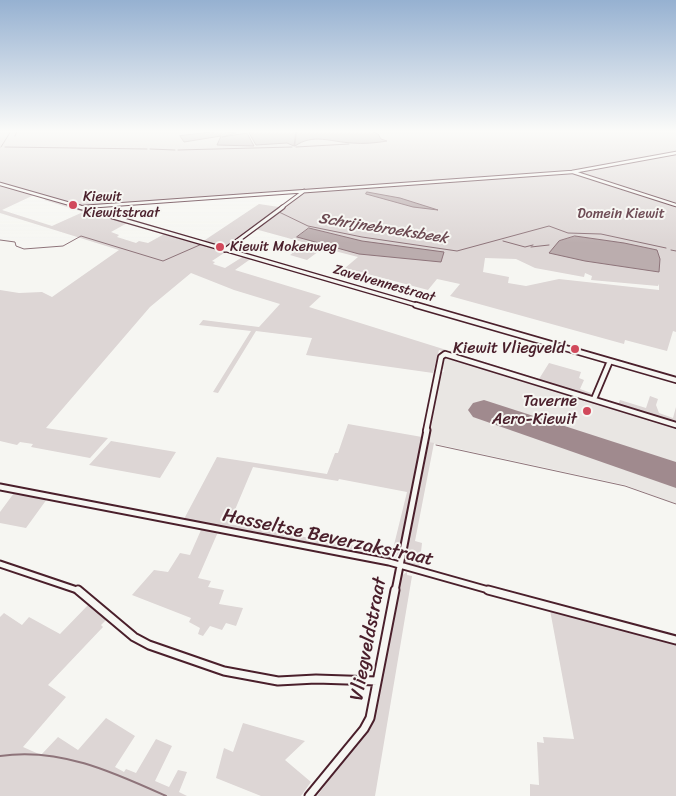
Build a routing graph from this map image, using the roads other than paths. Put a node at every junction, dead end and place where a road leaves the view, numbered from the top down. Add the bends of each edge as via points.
1 (593, 168) edge
2 (572, 172) junction
3 (0, 184) edge
4 (304, 191) junction
5 (676, 205) edge
6 (81, 208) junction
7 (224, 250) junction
8 (610, 361) junction
9 (676, 380) edge
10 (594, 399) junction
11 (676, 425) edge
12 (0, 487) edge
13 (0, 564) edge
14 (401, 566) junction
15 (676, 640) edge
16 (377, 681) junction
17 (309, 796) edge

1 - 2 street
2 - 4 street
2 - 5 street
3 - 6 street, Zavelvennestraat
4 - 6 street
4 - 7 street
6 - 7 street, Zavelvennestraat
7 - 8 street, Zavelvennestraat
8 - 9 street, Zavelvennestraat
8 - 10 street
10 - 11 street
10 - 14 street, Vliegveldstraat via 445,354 439,360
12 - 14 street, Hasseltse Beverzakstraat
13 - 16 street via 72,586 134,637 224,671 278,681 316,678
14 - 15 street, Hasseltse Beverzakstraat
14 - 16 street, Vliegveldstraat
16 - 17 street, Vliegveldstraat via 370,718 364,729

